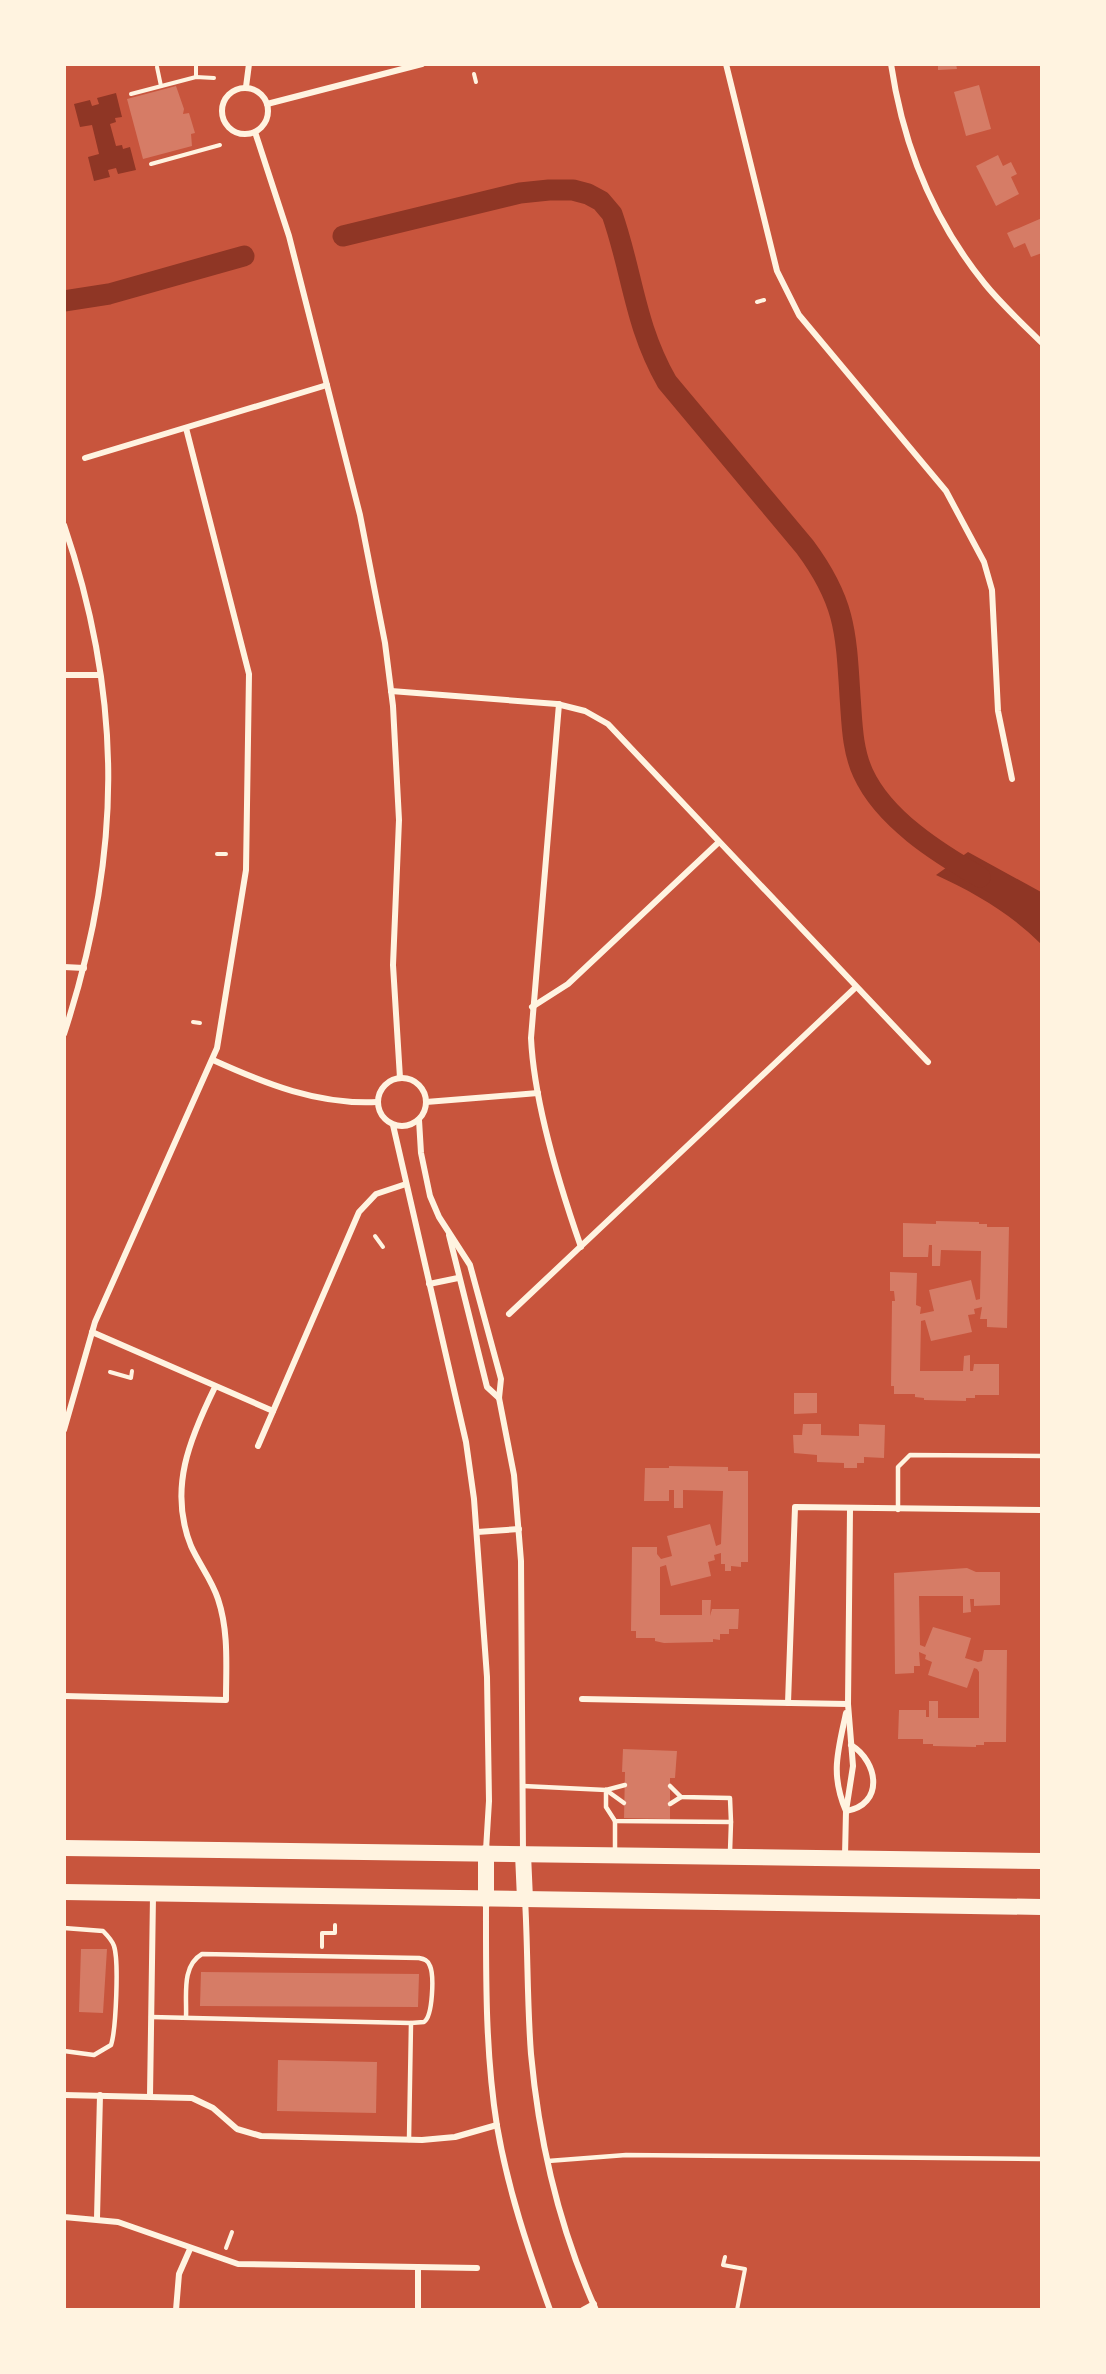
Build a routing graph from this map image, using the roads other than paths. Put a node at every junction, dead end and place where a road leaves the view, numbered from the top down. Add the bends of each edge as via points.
1 (249, 64) edge
2 (422, 64) edge
3 (726, 64) edge
4 (891, 64) edge
5 (246, 87) junction
6 (267, 104) junction
7 (255, 132) junction
8 (1040, 339) edge
9 (327, 385) junction
10 (186, 428) junction
11 (85, 458) dead end
12 (64, 525) edge
13 (64, 675) edge
14 (100, 675) junction
15 (391, 691) junction
16 (560, 704) junction
17 (1012, 779) dead end
18 (719, 842) junction
19 (64, 967) edge
20 (84, 968) junction
21 (856, 987) junction
22 (532, 1007) junction
23 (64, 1034) edge
24 (213, 1060) junction
25 (928, 1062) dead end
26 (400, 1078) junction
27 (538, 1093) junction
28 (377, 1102) junction
29 (426, 1102) junction
30 (419, 1120) junction
31 (393, 1125) junction
32 (406, 1184) junction
33 (448, 1233) junction
34 (581, 1247) junction
35 (458, 1278) junction
36 (429, 1284) junction
37 (509, 1314) dead end
38 (92, 1332) junction
39 (215, 1388) junction
40 (499, 1398) junction
41 (273, 1411) junction
42 (64, 1430) edge
43 (258, 1446) dead end
44 (1041, 1456) edge
45 (850, 1510) junction
46 (898, 1510) junction
47 (1041, 1510) edge
48 (519, 1529) junction
49 (477, 1532) junction
50 (64, 1696) edge
51 (582, 1699) dead end
52 (788, 1702) junction
53 (848, 1704) junction
54 (851, 1745) junction
55 (625, 1785) dead end
56 (523, 1786) junction
57 (670, 1786) dead end
58 (606, 1791) junction
59 (681, 1797) junction
60 (624, 1803) dead end
61 (670, 1804) dead end
62 (846, 1812) junction
63 (615, 1821) junction
64 (730, 1822) junction
65 (64, 1848) edge
66 (486, 1853) junction
67 (523, 1854) junction
68 (615, 1855) junction
69 (730, 1857) junction
70 (845, 1859) junction
71 (1041, 1861) edge
72 (64, 1892) edge
73 (153, 1893) junction
74 (486, 1899) junction
75 (525, 1899) junction
76 (1041, 1907) edge
77 (64, 1928) edge
78 (151, 2017) junction
79 (186, 2017) junction
80 (411, 2023) junction
81 (64, 2051) edge
82 (64, 2095) edge
83 (100, 2095) junction
84 (150, 2096) junction
85 (497, 2125) junction
86 (409, 2140) junction
87 (1041, 2159) edge
88 (548, 2161) junction
89 (64, 2217) edge
90 (97, 2218) junction
91 (190, 2249) junction
92 (418, 2267) junction
93 (477, 2268) dead end
94 (595, 2307) edge
95 (176, 2310) edge
96 (418, 2310) edge
97 (550, 2310) edge
98 (583, 2310) edge

1 - 5 street
2 - 6 street
3 - 17 street via 777,271 788,297 946,491 988,572 998,711
4 - 8 street via 907,140 932,202 975,271
5 - 6 street via 259,92
5 - 7 street via 227,95 222,115 234,132
6 - 7 street via 265,123
7 - 9 street via 286,226
9 - 10 street
9 - 15 street via 363,525
10 - 11 street
10 - 24 street via 247,659 250,688 247,852 224,1014
12 - 14 street via 88,607
13 - 14 street
14 - 20 street via 108,748 109,808 100,898
15 - 16 street
15 - 26 street via 399,839 393,975
16 - 18 street via 585,711 608,724
16 - 22 street
18 - 21 street
18 - 22 street via 568,984
19 - 20 street
20 - 23 street
21 - 25 street
21 - 34 street
22 - 27 street via 531,1051
24 - 28 street via 276,1087 317,1099
24 - 38 street via 195,1093
26 - 28 street via 382,1089
26 - 29 street via 415,1082
27 - 29 street
27 - 34 street
28 - 31 street via 382,1116
29 - 30 street
30 - 31 street via 406,1126
30 - 33 street via 426,1183
31 - 32 street
32 - 36 street
32 - 41 street via 375,1194 359,1212
33 - 35 street
33 - 40 street via 465,1254 474,1276 501,1380
34 - 37 street
35 - 36 street
35 - 40 street via 487,1387
36 - 49 street via 466,1442
38 - 39 street
38 - 42 street
39 - 41 street
39 - 50 street via 190,1442 181,1491 190,1543 222,1613 226,1700
40 - 48 street via 514,1475
41 - 43 street
44 - 46 lane via 910,1455 898,1467
45 - 46 street
45 - 52 street via 795,1508
45 - 53 street
46 - 47 street
48 - 49 street
48 - 56 street
49 - 66 street via 488,1712
51 - 52 street
52 - 53 street
53 - 54 street
53 - 62 street via 836,1776
54 - 62 street via 853,1766
54 - 62 street via 867,1760 873,1780 867,1801 860,1809
55 - 58 lane
56 - 58 lane
56 - 67 street
57 - 59 lane
58 - 60 lane
58 - 63 lane via 606,1807
59 - 61 lane
59 - 64 lane via 730,1798
62 - 70 street
63 - 64 lane
63 - 68 lane
64 - 69 lane
65 - 66 highway
66 - 67 highway
66 - 74 highway
67 - 68 highway
67 - 75 highway
68 - 69 highway
69 - 70 highway
70 - 71 highway
72 - 73 highway
73 - 74 highway
73 - 78 street
74 - 75 highway
74 - 85 street via 487,2036
75 - 76 highway
75 - 88 street via 531,2052
77 - 81 lane via 103,1931 114,1946 116,1960 111,2045 94,2055
78 - 79 lane
78 - 84 street
79 - 80 lane
79 - 80 lane via 190,1964 202,1954 419,1958 427,1960 431,1968 430,2014 424,2022
80 - 86 lane
82 - 83 street
83 - 84 street
83 - 90 street
84 - 86 street via 192,2098 213,2108 237,2128 261,2136
85 - 86 street via 455,2137
85 - 97 street via 521,2227
87 - 88 lane via 626,2155
88 - 94 street via 570,2242
89 - 90 street
90 - 91 street
91 - 92 street via 249,2265
91 - 95 street via 179,2274
92 - 93 street
92 - 96 street
94 - 98 street

